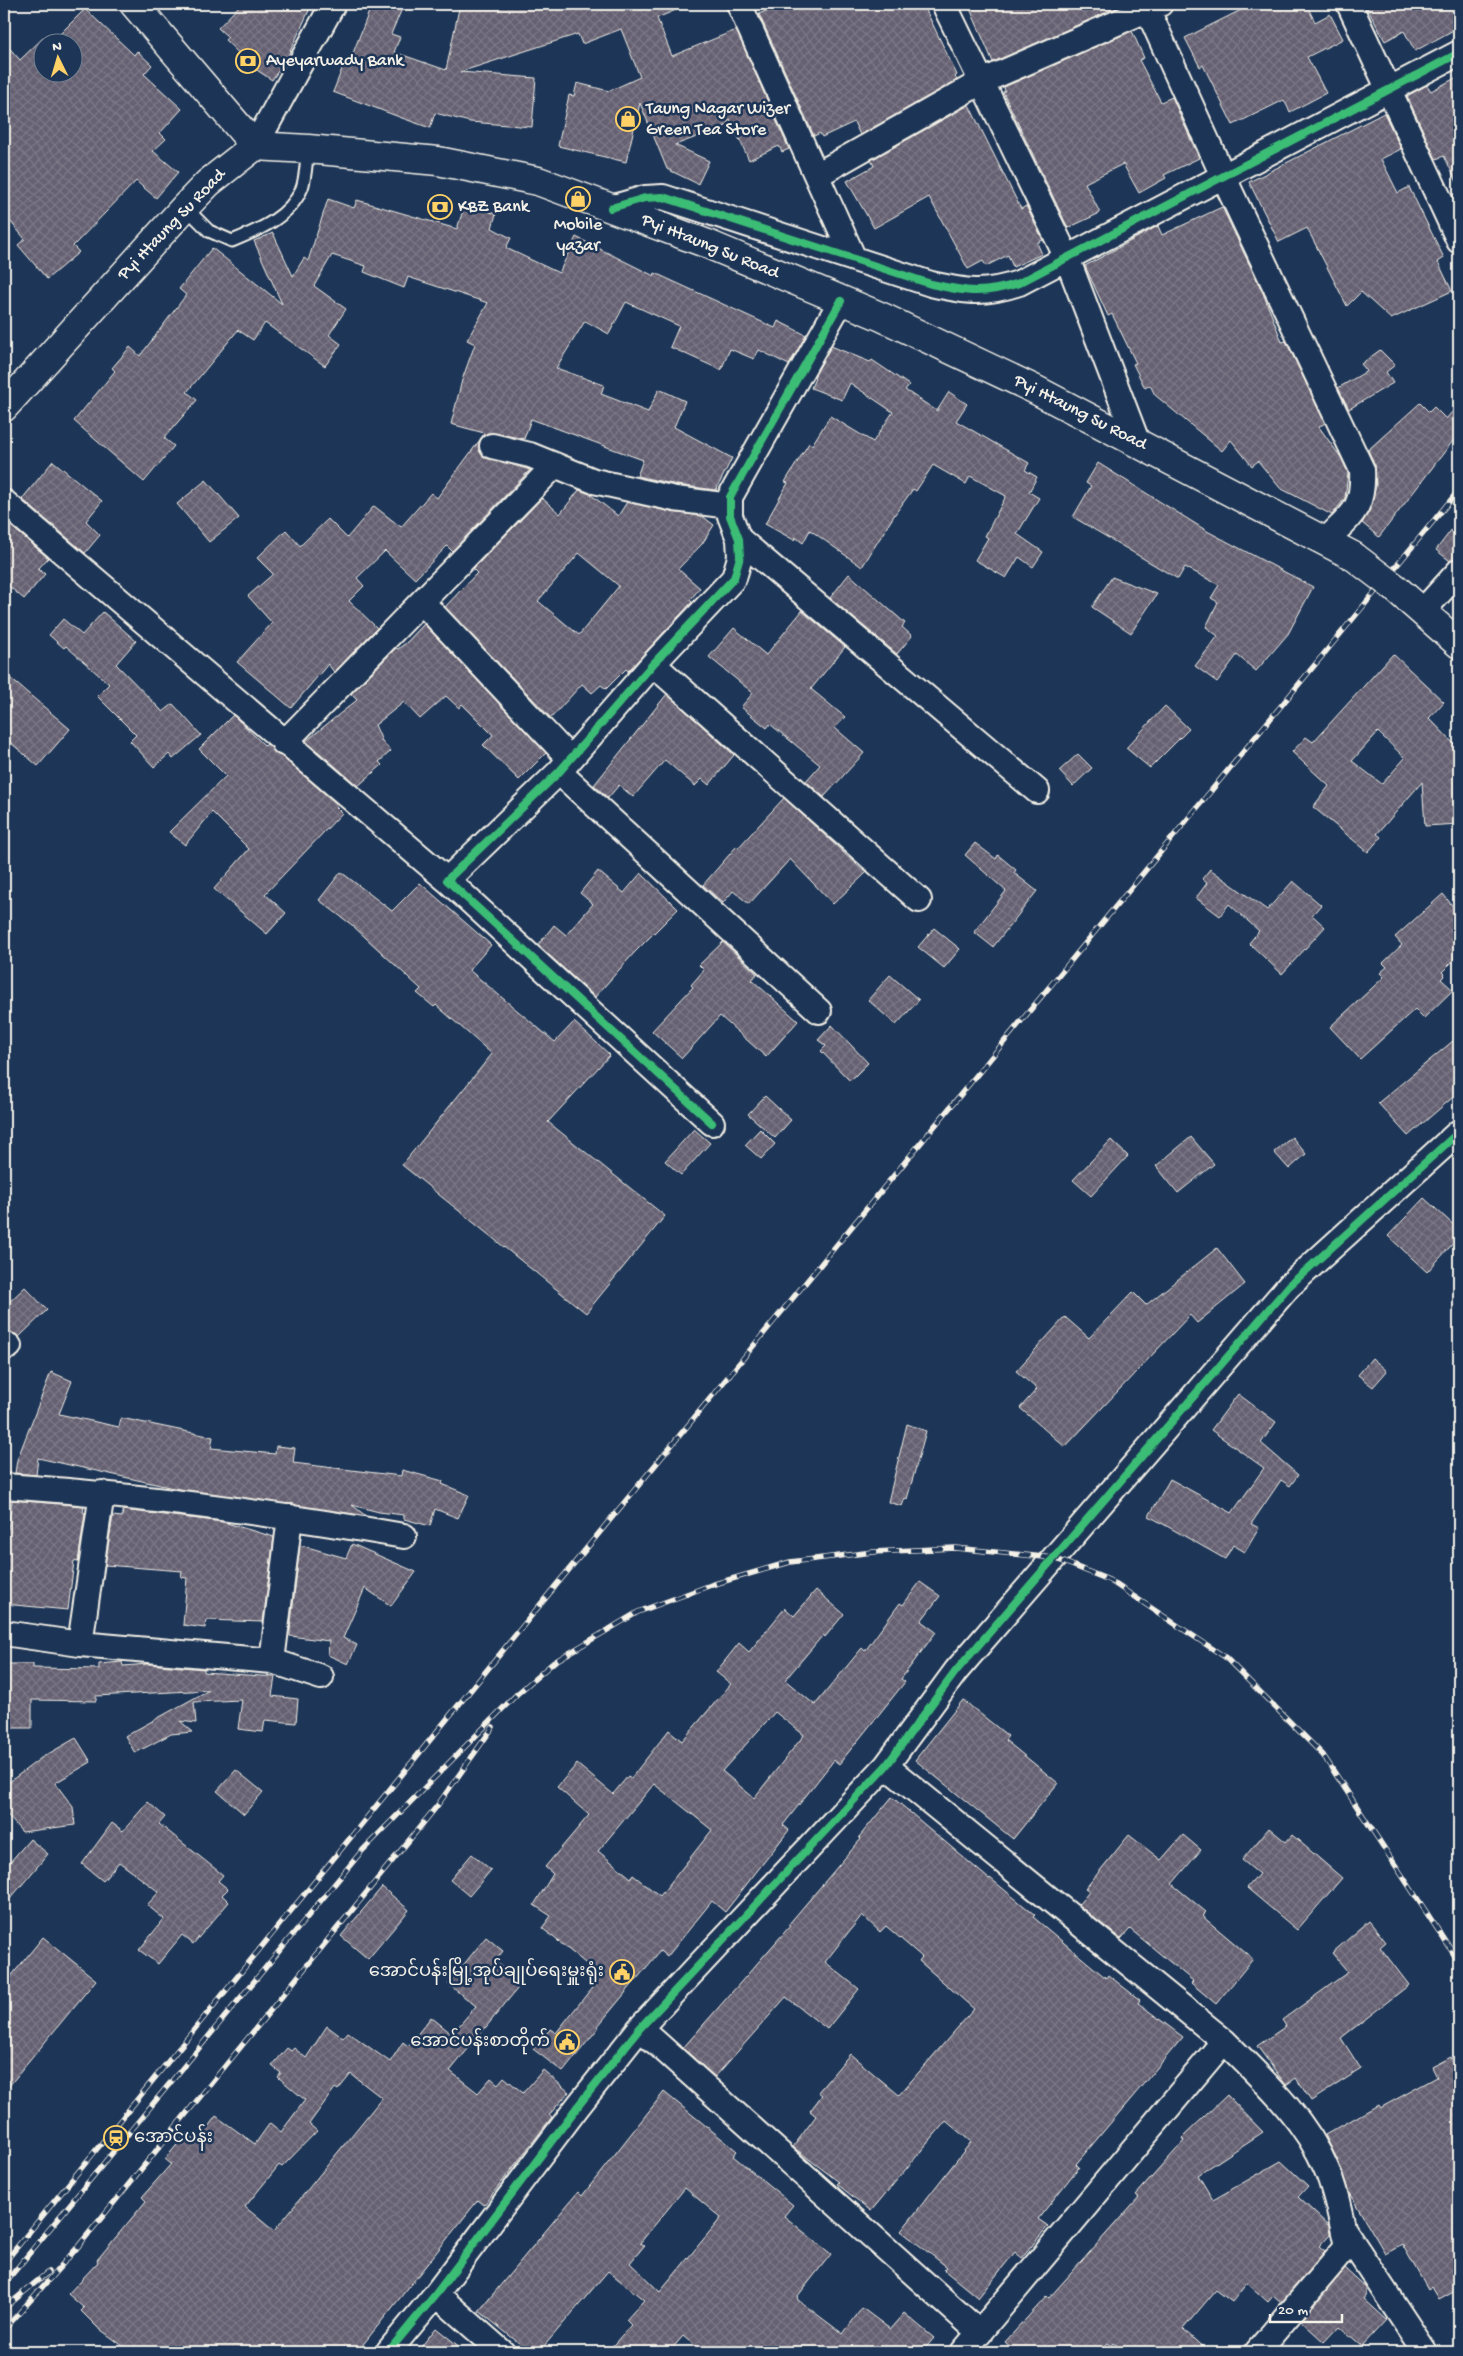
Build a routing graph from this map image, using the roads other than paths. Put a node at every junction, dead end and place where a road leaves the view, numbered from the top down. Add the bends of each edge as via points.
1 (134, 4) edge
2 (333, 4) edge
3 (739, 4) edge
4 (944, 4) edge
5 (1349, 4) edge
6 (1151, 6) edge
7 (1459, 53) edge
8 (981, 82) junction
9 (1388, 90) junction
10 (255, 146) junction
11 (308, 149) junction
12 (817, 175) junction
13 (1223, 176) junction
14 (185, 208) junction
15 (611, 208) junction
16 (1459, 241) edge
17 (1067, 258) junction
18 (854, 259) junction
19 (841, 301) junction
20 (4, 408) edge
21 (1137, 441) junction
22 (492, 446) dead end
23 (555, 465) junction
24 (4, 502) edge
25 (730, 506) junction
26 (739, 539) junction
27 (1325, 542) junction
28 (1459, 571) edge
29 (422, 602) junction
30 (1422, 612) junction
31 (1459, 644) edge
32 (653, 664) junction
33 (284, 743) junction
34 (565, 765) junction
35 (1037, 791) dead end
36 (448, 880) junction
37 (919, 900) dead end
38 (819, 1011) dead end
39 (712, 1123) dead end
40 (1459, 1132) edge
41 (4, 1486) edge
42 (102, 1493) junction
43 (290, 1517) junction
44 (404, 1536) dead end
45 (4, 1633) edge
46 (80, 1644) junction
47 (272, 1661) junction
48 (322, 1677) dead end
49 (886, 1766) junction
50 (640, 2028) junction
51 (1224, 2041) junction
52 (1344, 2230) junction
53 (436, 2294) junction
54 (977, 2344) edge
55 (388, 2352) edge
56 (502, 2352) edge
57 (1257, 2352) edge
58 (1425, 2352) edge

1 - 10 main road
2 - 10 street
3 - 12 street
4 - 8 street
5 - 9 street
6 - 8 street
6 - 13 street
7 - 9 street
8 - 12 street
8 - 17 street
9 - 13 street
9 - 16 street
10 - 11 main road, Pyi Htaung Su Road
10 - 14 main road, Pyi Htaung Su Road via 208,183
11 - 14 lane via 302,188 288,209 262,229 232,241 208,231
11 - 15 main road, Pyi Htaung Su Road via 438,161 538,181
12 - 18 street
13 - 17 street
13 - 27 street via 1362,470 1363,490 1356,511
14 - 20 main road, Pyi Htaung Su Road
15 - 18 street via 663,196
15 - 19 main road, Pyi Htaung Su Road via 705,243
17 - 18 street via 1019,283 996,290 968,292 931,284
17 - 21 street
19 - 21 main road, Pyi Htaung Su Road via 882,317
19 - 25 street via 730,497
21 - 27 main road, Pyi Htaung Su Road
22 - 23 street
23 - 25 street via 594,481 674,499
23 - 29 street
24 - 33 street
25 - 26 street via 730,516
26 - 32 street via 740,557 734,578
26 - 35 street
27 - 30 main road, Pyi Htaung Su Road, bridge via 1353,556
28 - 30 street
29 - 33 street
29 - 34 street
30 - 31 main road
32 - 34 street
32 - 37 street
33 - 36 street
34 - 36 street
34 - 38 street
36 - 39 street
40 - 49 street via 1289,1286 956,1671
41 - 42 street
42 - 43 street
42 - 46 street
43 - 44 street
43 - 47 street
45 - 46 street
46 - 47 street
47 - 48 street
49 - 50 street
49 - 51 street
50 - 53 street
50 - 54 street
51 - 52 street via 1270,2087 1303,2128 1326,2168
51 - 54 street
52 - 57 street via 1347,2246
52 - 58 street
53 - 55 street
53 - 56 street

